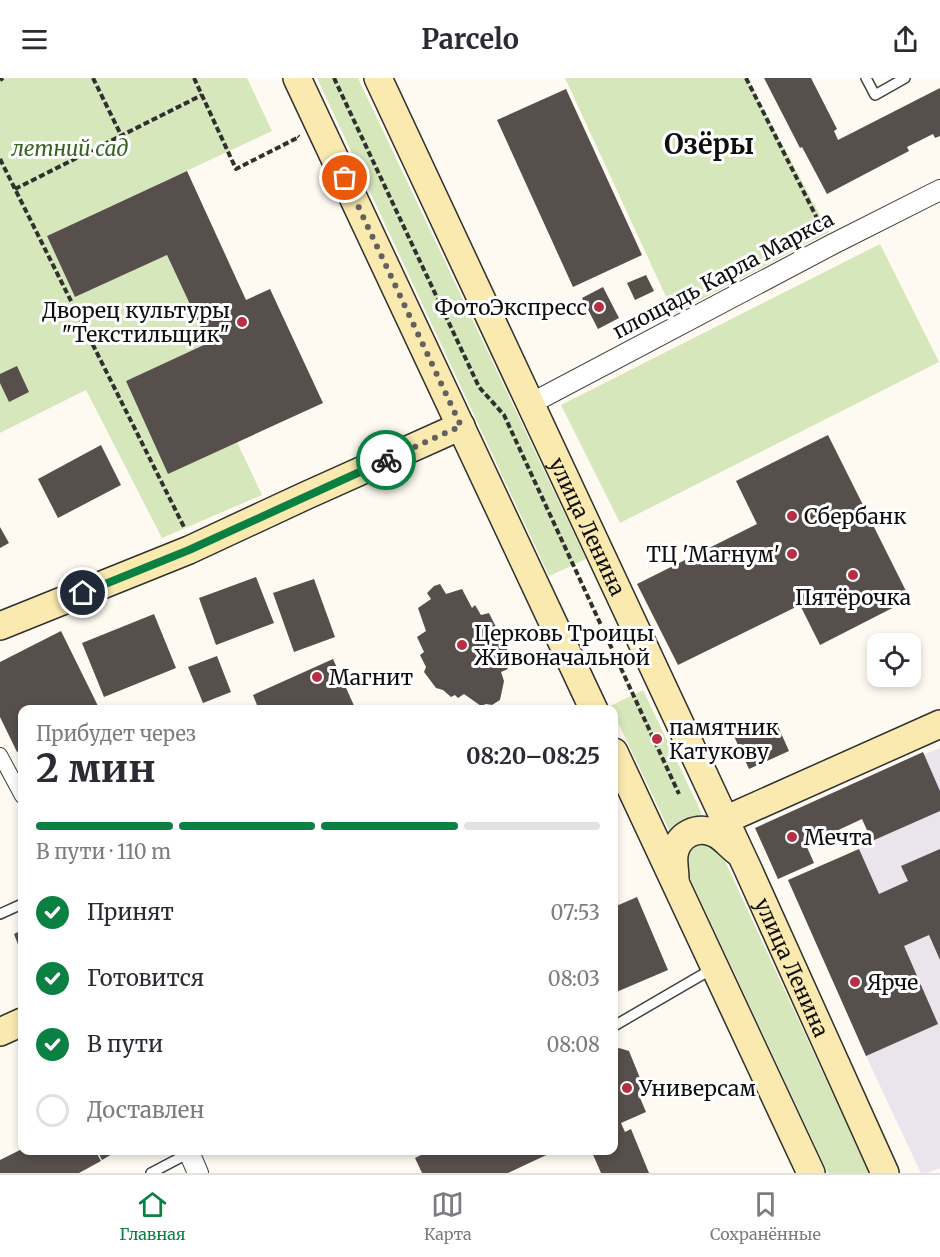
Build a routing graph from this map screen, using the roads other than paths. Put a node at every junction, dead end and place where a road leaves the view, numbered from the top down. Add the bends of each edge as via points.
1 (297, 78) edge
2 (378, 78) edge
3 (866, 78) edge
4 (905, 78) edge
5 (940, 190) edge
6 (530, 404) junction
7 (461, 426) junction
8 (0, 626) edge
9 (592, 705) edge
10 (940, 724) edge
11 (0, 755) edge
12 (618, 763) edge
13 (18, 789) edge
14 (725, 820) junction
15 (742, 856) junction
16 (675, 883) junction
17 (18, 906) edge
18 (0, 914) edge
19 (714, 968) junction
20 (18, 1024) edge
21 (618, 1024) edge
22 (0, 1032) edge
23 (183, 1155) edge
24 (189, 1155) edge
25 (151, 1173) edge
26 (198, 1173) edge
27 (811, 1173) edge
28 (885, 1173) edge

1 - 7 main road
2 - 6 main road, улица Ленина
3 - 4 lane via 875,95
5 - 6 street, площадь Карла Маркса
6 - 14 main road, улица Ленина
7 - 8 main road via 189,550
7 - 9 main road
10 - 14 main road
11 - 13 street
12 - 16 main road
14 - 15 main road, улица Ленина
15 - 16 main road via 717,834 695,830 678,843 674,855
15 - 28 main road, улица Ленина
16 - 19 main road
17 - 18 lane
19 - 21 lane
19 - 27 main road
20 - 22 main road
23 - 25 lane
24 - 26 street

